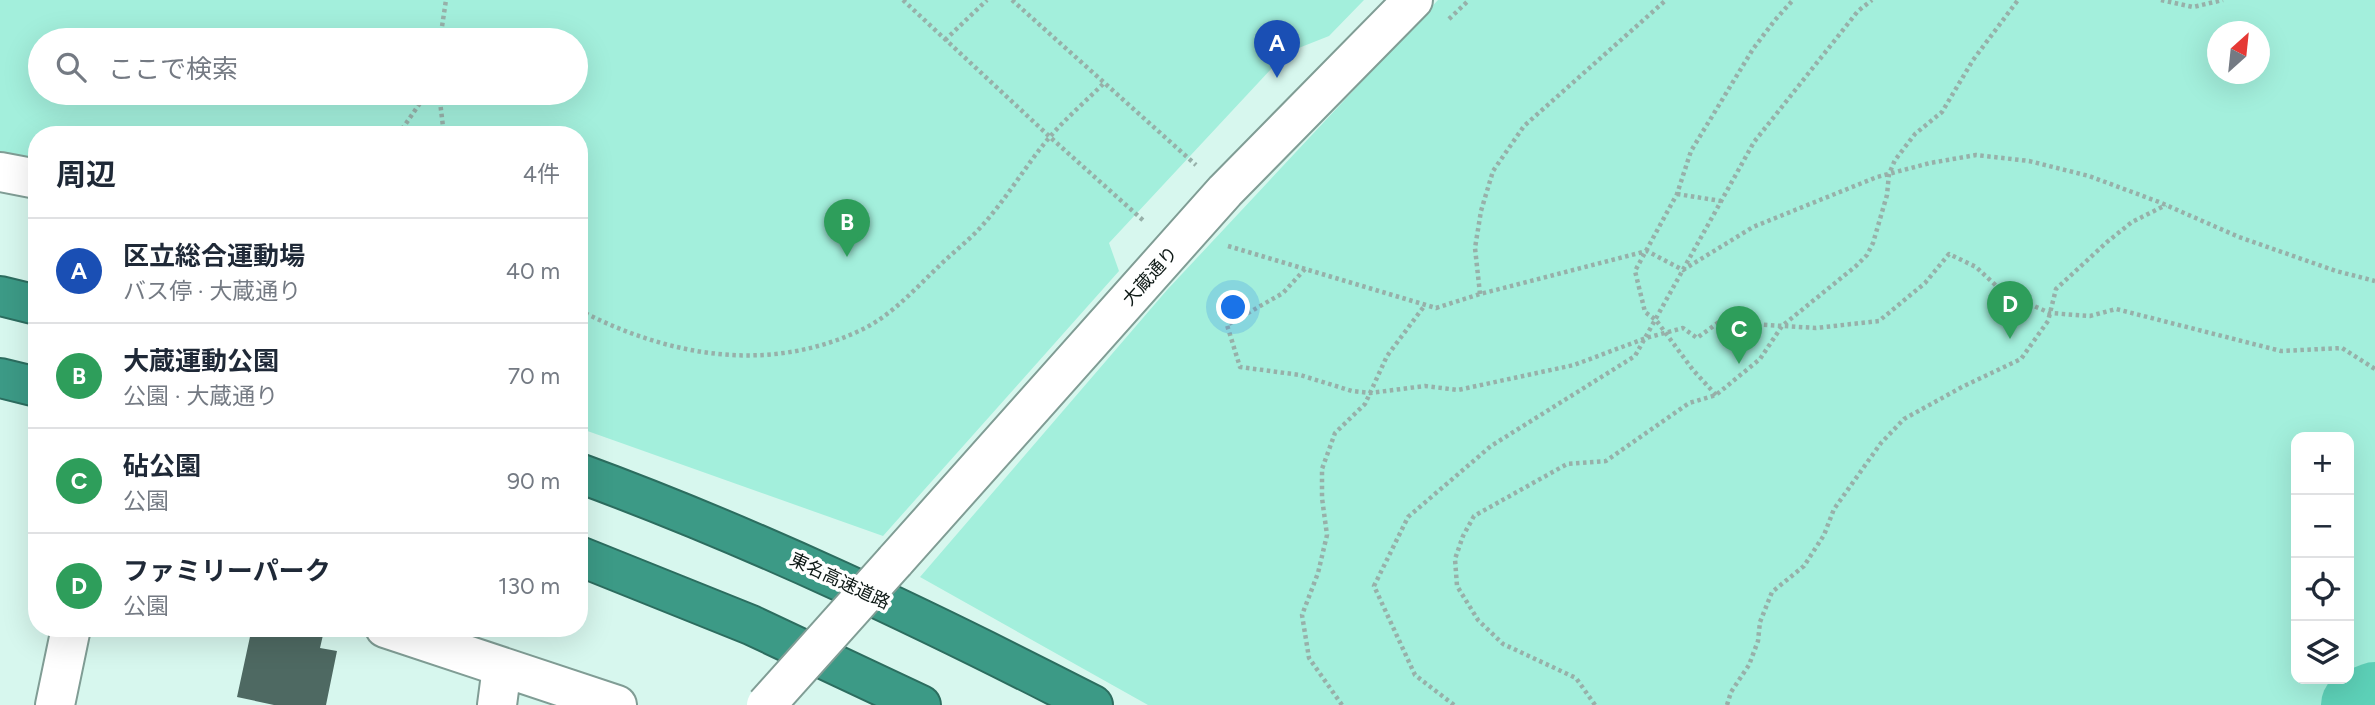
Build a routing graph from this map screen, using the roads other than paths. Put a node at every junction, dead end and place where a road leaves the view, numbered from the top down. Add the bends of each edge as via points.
1 (1413, 0) edge
2 (0, 172) edge
3 (28, 177) edge
4 (0, 296) edge
5 (28, 303) edge
6 (0, 378) edge
7 (28, 385) edge
8 (588, 476) edge
9 (588, 560) edge
10 (69, 637) edge
11 (413, 637) edge
12 (502, 667) junction
13 (55, 705) edge
14 (497, 705) edge
15 (617, 705) edge
16 (766, 705) edge
17 (921, 705) edge
18 (1093, 705) edge

1 - 16 street, 大蔵通り, bridge via 1226,191
2 - 3 street
4 - 5 highway
6 - 7 highway
8 - 18 highway, 東名高速道路 via 778,553 957,635
9 - 17 highway via 751,625
10 - 13 street
11 - 12 street
12 - 14 street
12 - 15 street

